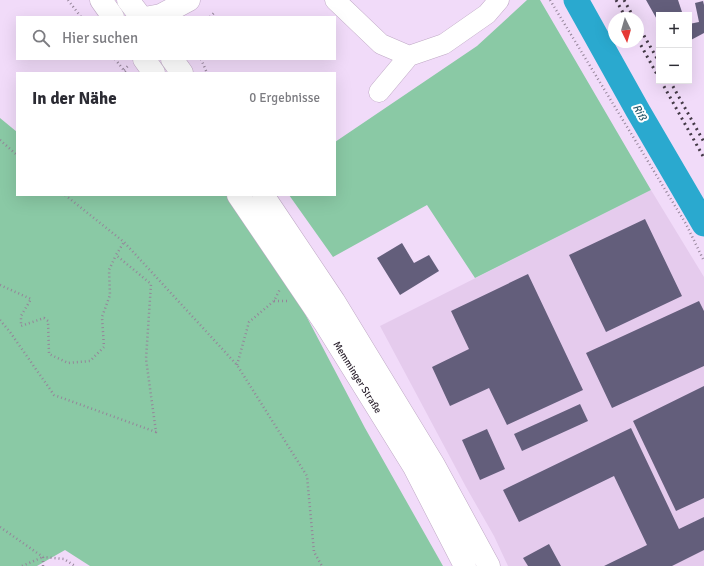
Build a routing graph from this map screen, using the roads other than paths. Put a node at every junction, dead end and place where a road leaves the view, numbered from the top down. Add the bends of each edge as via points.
1 (101, 0) edge
2 (118, 0) edge
3 (128, 0) edge
4 (189, 0) edge
5 (193, 0) edge
6 (335, 0) edge
7 (499, 0) edge
8 (112, 16) edge
9 (113, 16) edge
10 (140, 16) edge
11 (156, 16) edge
12 (189, 16) edge
13 (409, 56) junction
14 (145, 60) edge
15 (173, 60) edge
16 (190, 60) edge
17 (153, 72) edge
18 (181, 72) edge
19 (193, 72) edge
20 (379, 92) dead end
21 (239, 196) edge
22 (264, 196) edge
23 (465, 566) edge
24 (489, 566) edge

1 - 8 main road
2 - 9 main road
3 - 10 main road
4 - 11 main road
5 - 12 main road
6 - 13 lane via 381,44
7 - 13 lane via 487,14 444,44
13 - 20 lane
14 - 17 main road
15 - 18 main road
16 - 19 main road
21 - 23 main road, Memminger Straße via 324,322 414,467
22 - 24 main road, Memminger Straße via 334,301 434,465

